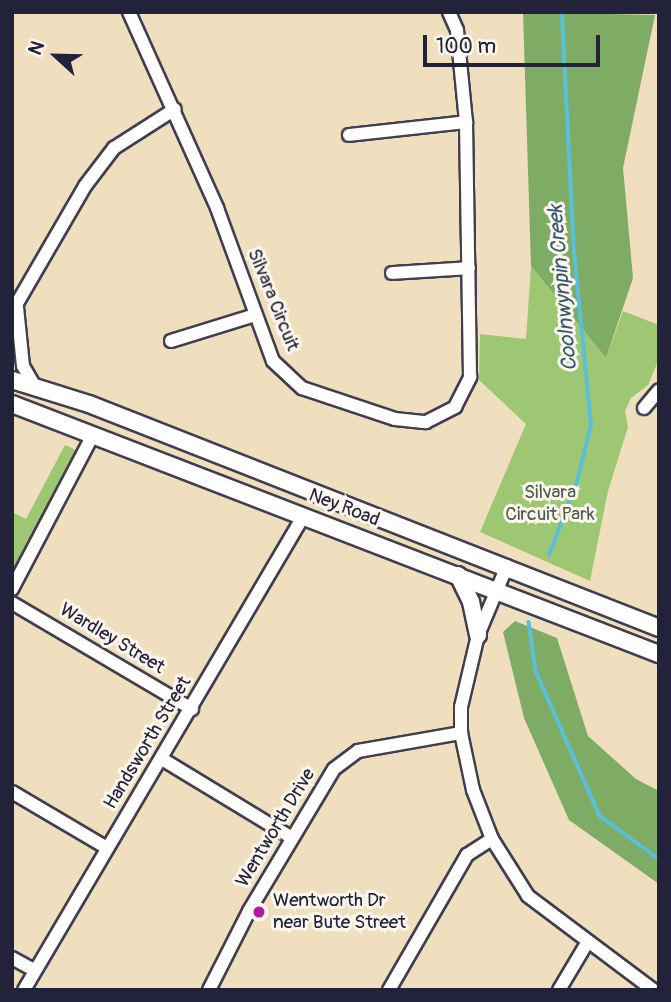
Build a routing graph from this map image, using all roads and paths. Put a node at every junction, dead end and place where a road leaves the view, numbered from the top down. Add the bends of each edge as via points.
1 (129, 12) edge
2 (449, 12) edge
3 (175, 109) junction
4 (466, 122) junction
5 (349, 135) dead end
6 (469, 268) junction
7 (392, 273) dead end
8 (16, 312) edge
9 (255, 315) junction
10 (12, 338) edge
11 (171, 341) dead end
12 (12, 380) edge
13 (35, 387) junction
14 (659, 390) edge
15 (12, 404) edge
16 (644, 408) dead end
17 (93, 435) junction
18 (304, 515) junction
19 (508, 566) junction
20 (458, 575) junction
21 (12, 589) edge
22 (498, 591) junction
23 (12, 603) edge
24 (659, 628) edge
25 (478, 635) junction
26 (659, 654) edge
27 (192, 709) junction
28 (461, 733) junction
29 (162, 759) junction
30 (12, 792) edge
31 (292, 838) junction
32 (492, 839) junction
33 (107, 848) junction
34 (587, 943) junction
35 (12, 958) edge
36 (35, 971) junction
37 (24, 990) edge
38 (209, 990) edge
39 (389, 990) edge
40 (559, 990) edge
41 (653, 990) edge

1 - 3 street, Silvara Circuit
2 - 4 street, Silvara Circuit via 457,30
3 - 8 street via 114,148 85,186
3 - 9 street, Silvara Circuit
4 - 5 street
4 - 6 street, Silvara Circuit
6 - 7 street
6 - 9 street, Silvara Circuit via 470,377 455,407 426,422 396,419 302,388 273,361
8 - 10 street
8 - 13 street via 23,366
9 - 11 street
12 - 13 main road, Ney Road
13 - 19 main road, Ney Road
14 - 16 street
15 - 17 main road, Ney Road
17 - 18 main road, Ney Road
17 - 21 street
18 - 20 main road, Ney Road
18 - 27 street, Handsworth Street
19 - 22 street
19 - 24 main road, Ney Road
20 - 22 main road, Ney Road
20 - 25 main road via 471,602
22 - 25 street
22 - 26 main road, Ney Road
23 - 27 street, Wardley Street
25 - 28 street via 464,684
27 - 29 street, Handsworth Street
28 - 31 street, Wentworth Drive via 349,755 327,779
28 - 32 street via 470,779
29 - 31 street
29 - 33 street, Handsworth Street
30 - 33 street
31 - 38 street, Wentworth Drive
32 - 34 street via 528,896
32 - 39 street via 467,855
33 - 36 street, Handsworth Street
34 - 40 street
34 - 41 street
35 - 36 street
36 - 37 street, Handsworth Street

